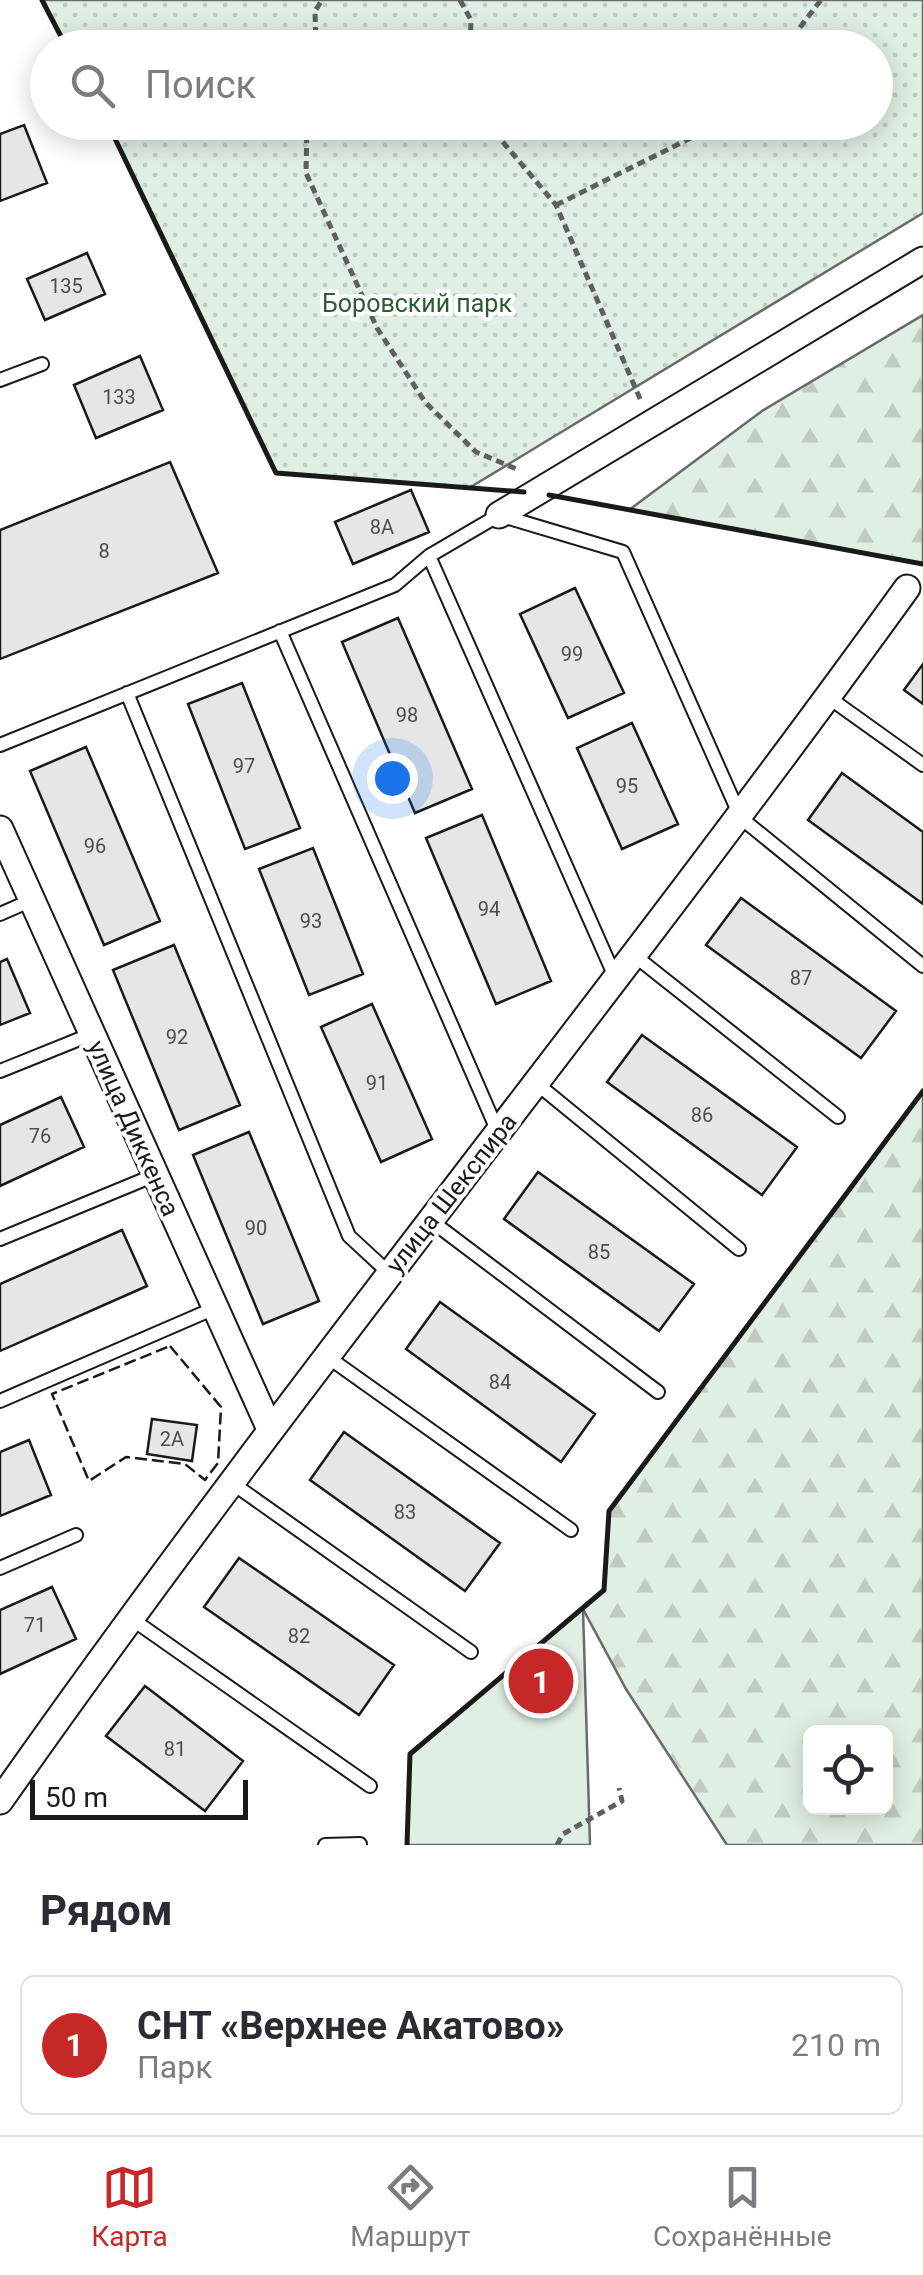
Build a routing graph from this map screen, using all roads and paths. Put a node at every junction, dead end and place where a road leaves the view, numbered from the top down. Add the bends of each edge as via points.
1 (322, 0) edge
2 (460, 0) edge
3 (821, 0) edge
4 (316, 30) edge
5 (470, 30) edge
6 (798, 30) edge
7 (307, 140) edge
8 (501, 140) edge
9 (687, 140) edge
10 (556, 205) junction
11 (923, 260) edge
12 (42, 364) dead end
13 (0, 380) edge
14 (652, 425) junction
15 (554, 485) junction
16 (499, 515) junction
17 (429, 556) junction
18 (915, 589) edge
19 (280, 631) junction
20 (127, 693) junction
21 (828, 697) junction
22 (0, 745) edge
23 (923, 765) edge
24 (741, 818) junction
25 (0, 830) edge
26 (32, 900) junction
27 (0, 914) edge
28 (634, 956) junction
29 (923, 966) edge
30 (616, 980) junction
31 (92, 1034) junction
32 (0, 1071) edge
33 (536, 1083) junction
34 (838, 1117) dead end
35 (498, 1132) junction
36 (155, 1175) junction
37 (430, 1220) junction
38 (0, 1239) edge
39 (739, 1248) dead end
40 (388, 1273) junction
41 (215, 1308) junction
42 (325, 1355) junction
43 (658, 1392) dead end
44 (0, 1401) edge
45 (269, 1427) junction
46 (232, 1483) junction
47 (570, 1530) dead end
48 (76, 1535) dead end
49 (0, 1568) edge
50 (129, 1617) junction
51 (471, 1652) dead end
52 (370, 1786) dead end
53 (619, 1788) dead end
54 (0, 1801) edge
55 (360, 1844) edge
56 (324, 1845) edge
57 (557, 1845) edge

1 - 4 path
2 - 5 path
3 - 6 path
7 - 15 path via 306,173 378,328 425,402 476,452
8 - 10 path
9 - 10 path
10 - 14 path
11 - 14 street
12 - 13 lane
14 - 15 street
15 - 16 street
16 - 17 lane
16 - 24 lane via 623,552
17 - 19 lane via 395,585
17 - 30 lane
18 - 21 street, улица Шекспира
19 - 20 lane
19 - 35 lane
20 - 22 lane
20 - 40 lane via 349,1236
21 - 23 lane
21 - 24 street, улица Шекспира
24 - 28 street, улица Шекспира
24 - 29 lane
25 - 26 street, улица Диккенса
26 - 27 lane
26 - 31 street, улица Диккенса
28 - 30 street, улица Шекспира
28 - 34 lane
30 - 33 street, улица Шекспира
31 - 32 lane
31 - 36 street, улица Диккенса
33 - 35 street, улица Шекспира
33 - 39 lane
35 - 37 street, улица Шекспира
36 - 38 lane
36 - 41 street, улица Диккенса
37 - 40 street, улица Шекспира
37 - 43 lane
40 - 42 street, улица Шекспира
41 - 44 lane
41 - 45 street, улица Диккенса
42 - 45 street, улица Шекспира
42 - 47 lane
45 - 46 street, улица Шекспира
46 - 50 street, улица Шекспира
46 - 51 lane
48 - 49 lane
50 - 52 lane
50 - 54 street, улица Шекспира
53 - 57 path via 622,1800 564,1834
55 - 56 lane

